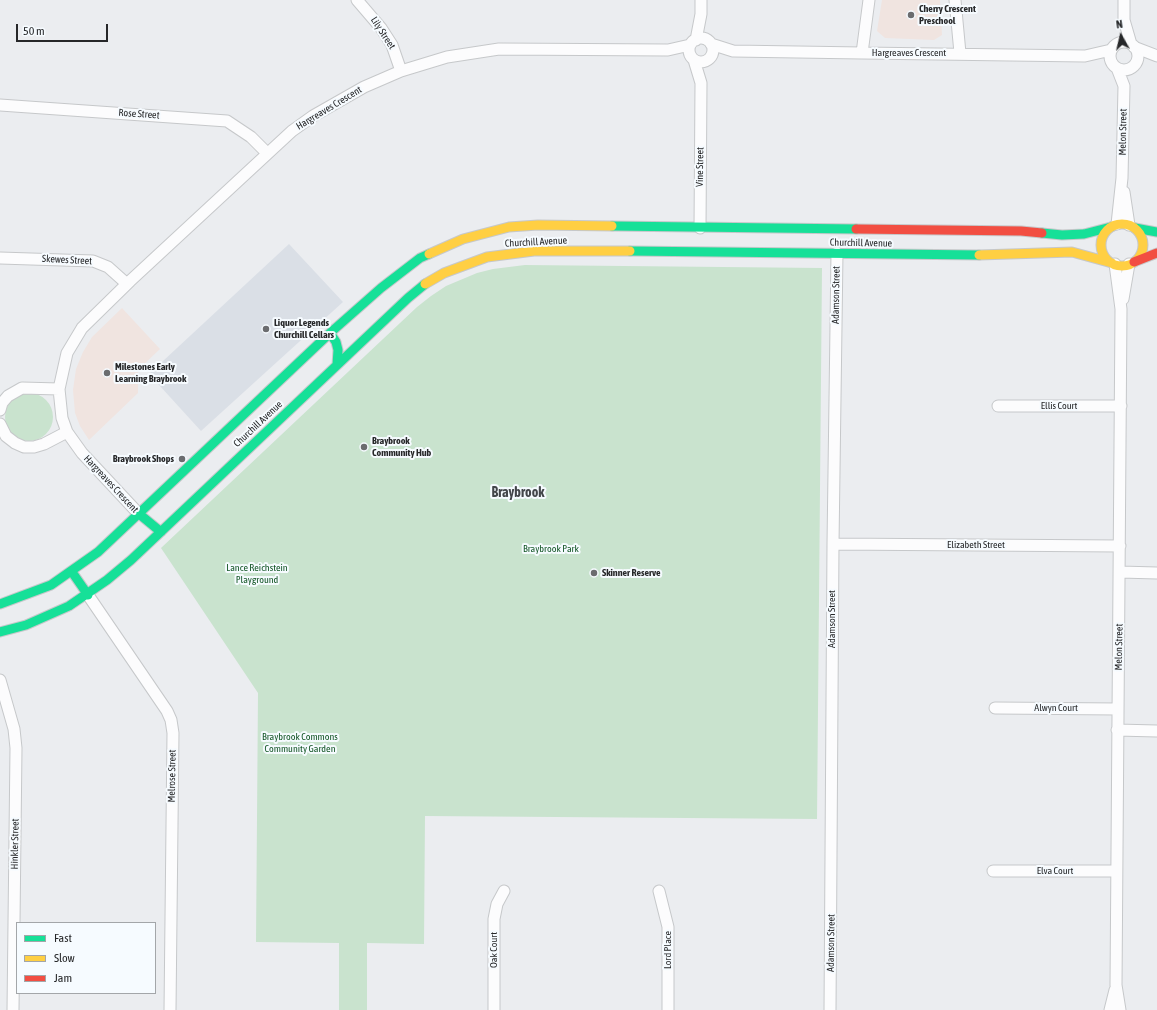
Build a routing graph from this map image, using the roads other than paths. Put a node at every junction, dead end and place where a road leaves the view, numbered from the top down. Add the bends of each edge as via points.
1 (701, 0) edge
2 (869, 0) edge
3 (955, 0) edge
4 (1124, 0) edge
5 (362, 2) edge
6 (1124, 20) junction
7 (701, 42) junction
8 (1132, 46) junction
9 (1114, 48) junction
10 (668, 50) junction
11 (733, 51) junction
12 (862, 53) junction
13 (960, 53) junction
14 (1085, 56) junction
15 (1157, 56) edge
16 (692, 58) junction
17 (709, 59) junction
18 (1134, 65) junction
19 (1115, 66) junction
20 (401, 71) junction
21 (701, 83) junction
22 (1124, 86) junction
23 (0, 105) edge
24 (267, 153) junction
25 (1122, 178) junction
26 (1114, 226) junction
27 (1132, 226) junction
28 (837, 229) junction
29 (1157, 232) edge
30 (699, 239) junction
31 (837, 253) junction
32 (1157, 254) edge
33 (0, 258) edge
34 (1131, 263) junction
35 (1113, 264) junction
36 (127, 284) junction
37 (1121, 309) junction
38 (330, 333) junction
39 (337, 365) junction
40 (59, 389) junction
41 (998, 406) dead end
42 (1121, 406) junction
43 (0, 410) edge
44 (0, 424) edge
45 (67, 432) junction
46 (138, 513) junction
47 (161, 532) junction
48 (833, 544) junction
49 (1120, 546) junction
50 (72, 572) junction
51 (1120, 572) junction
52 (1157, 573) edge
53 (88, 595) junction
54 (0, 604) edge
55 (0, 632) edge
56 (0, 680) edge
57 (995, 708) dead end
58 (1118, 709) junction
59 (1118, 730) junction
60 (1157, 730) edge
61 (993, 871) dead end
62 (1116, 871) junction
63 (504, 891) dead end
64 (660, 892) dead end
65 (1116, 985) junction
66 (14, 1010) edge
67 (170, 1010) edge
68 (494, 1010) edge
69 (668, 1010) edge
70 (830, 1010) edge
71 (1110, 1010) edge
72 (1120, 1010) edge

1 - 7 street
2 - 12 street
3 - 13 street
4 - 6 street
5 - 20 street, Lily Street via 392,45
6 - 8 street
6 - 9 street
7 - 10 street, Hargreaves Crescent
7 - 11 street, Hargreaves Crescent
7 - 16 street, Vine Street
7 - 17 street, Vine Street via 713,51
8 - 9 street via 1123,42
8 - 15 street
8 - 18 street via 1137,54
9 - 14 street, Hargreaves Crescent
9 - 19 street via 1110,54
10 - 16 street, Hargreaves Crescent
10 - 20 street, Hargreaves Crescent via 499,49 447,57
11 - 12 street, Hargreaves Crescent
11 - 17 street, Hargreaves Crescent
12 - 13 street, Hargreaves Crescent
13 - 14 street, Hargreaves Crescent
14 - 19 street, Hargreaves Crescent
15 - 18 street
16 - 17 street, Hargreaves Crescent via 700,62
16 - 21 street, Vine Street
17 - 21 street, Vine Street
18 - 19 street via 1125,70
18 - 22 street, Melon Street
19 - 22 street, Melon Street
20 - 24 street, Hargreaves Crescent via 364,87 313,116
21 - 30 street, Vine Street
22 - 25 street, Melon Street
23 - 24 street, Rose Street via 228,121 251,137
24 - 36 street, Hargreaves Crescent
25 - 26 street, Melon Street
25 - 27 street, Melon Street
26 - 27 main road
26 - 28 main road, Churchill Avenue via 1084,234 1062,235 1021,231
26 - 35 main road via 1106,232 1101,245 1103,252
27 - 29 main road
27 - 34 main road via 1142,239 1143,245 1139,257
28 - 30 main road, Churchill Avenue
28 - 31 main road, Adamson Street
30 - 31 main road, Churchill Avenue
30 - 38 main road, Churchill Avenue via 538,225 485,232 440,248 410,265
30 - 39 main road, Churchill Avenue via 534,251 487,257 444,273 422,286
31 - 35 main road, Churchill Avenue via 970,255 1072,252
31 - 48 street, Adamson Street
32 - 34 main road
33 - 36 street, Skewes Street via 93,260 108,267
34 - 35 main road
34 - 37 street, Melon Street
35 - 37 street, Melon Street
36 - 40 street, Hargreaves Crescent via 74,339 67,353
37 - 42 street, Melon Street
38 - 39 main road via 338,350
38 - 46 main road, Churchill Avenue
39 - 47 main road, Churchill Avenue
40 - 43 street via 22,388 8,396
40 - 45 street, Hargreaves Crescent via 62,418
41 - 42 street, Ellis Court
42 - 49 street, Melon Street
44 - 45 street via 6,436 24,446 44,444
45 - 46 street, Hargreaves Crescent via 82,453
46 - 47 main road, Hargreaves Crescent
46 - 50 main road, Churchill Avenue via 98,552
47 - 53 main road, Churchill Avenue
48 - 49 street, Elizabeth Street
48 - 70 street, Adamson Street
49 - 51 street, Melon Street
50 - 53 main road, Melrose Street
50 - 54 main road, Churchill Avenue via 33,593
51 - 52 street
51 - 58 street, Melon Street
53 - 55 main road, Churchill Avenue via 43,618
53 - 67 street, Melrose Street via 171,720 173,733
56 - 66 street, Hinkler Street via 14,729 16,748
57 - 58 street, Alwyn Court
58 - 59 street, Melon Street
59 - 60 street
59 - 62 street, Melon Street
61 - 62 street, Elva Court
62 - 65 street, Melon Street
63 - 68 street, Oak Court via 497,904 494,919
64 - 69 street, Lord Place via 668,928
65 - 71 street, Melon Street
65 - 72 street, Melon Street

